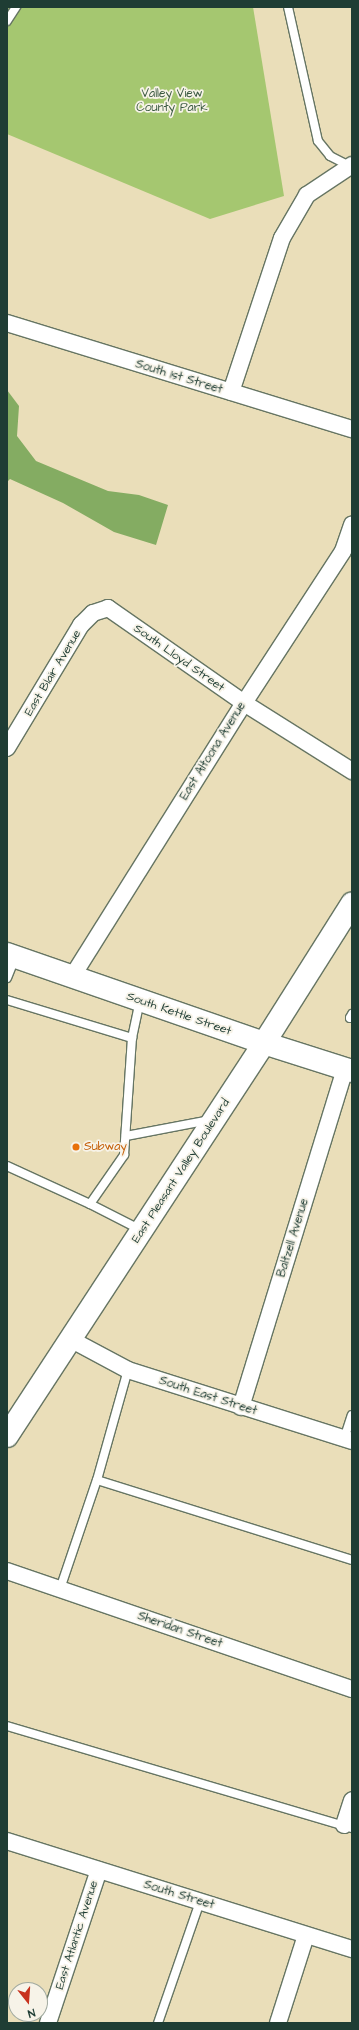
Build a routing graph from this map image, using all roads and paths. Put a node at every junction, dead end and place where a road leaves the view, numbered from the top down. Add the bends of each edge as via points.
1 (16, 7) edge
2 (288, 7) edge
3 (7, 21) edge
4 (351, 166) edge
5 (7, 324) edge
6 (231, 392) junction
7 (352, 429) edge
8 (352, 525) edge
9 (108, 608) joint
10 (244, 703) junction
11 (7, 748) edge
12 (352, 772) edge
13 (349, 916) edge
14 (11, 956) edge
15 (72, 977) junction
16 (7, 978) edge
17 (7, 1000) edge
18 (140, 1000) junction
19 (352, 1014) edge
20 (352, 1018) edge
21 (132, 1038) junction
22 (264, 1043) junction
23 (349, 1070) edge
24 (214, 1119) junction
25 (126, 1136) junction
26 (7, 1166) edge
27 (90, 1204) junction
28 (142, 1230) junction
29 (70, 1339) junction
30 (128, 1370) junction
31 (241, 1407) junction
32 (352, 1415) edge
33 (7, 1436) edge
34 (348, 1440) edge
35 (97, 1480) junction
36 (352, 1560) edge
37 (7, 1571) edge
38 (60, 1589) junction
39 (352, 1689) edge
40 (7, 1726) edge
41 (352, 1800) edge
42 (348, 1827) edge
43 (7, 1841) edge
44 (99, 1870) junction
45 (200, 1902) junction
46 (306, 1935) junction
47 (352, 1949) edge
48 (48, 2023) edge
49 (158, 2023) edge
50 (278, 2023) edge

1 - 3 lane
2 - 4 lane via 318,141 330,156
4 - 6 street via 306,195 282,238
5 - 6 street, South 1st Street
6 - 7 street, South 1st Street
8 - 10 street, East Altoona Avenue via 343,551
9 - 10 street, South Lloyd Street
9 - 11 street, East Blair Avenue via 93,613 82,625
10 - 12 street, South Lloyd Street
10 - 15 street, East Altoona Avenue
13 - 22 main road, East Pleasant Valley Boulevard
14 - 15 main road, South Kettle Street
14 - 16 lane
15 - 18 main road, South Kettle Street
17 - 21 lane
18 - 21 lane
18 - 22 main road, South Kettle Street
19 - 20 lane
21 - 25 lane
22 - 23 main road, South Kettle Street
22 - 24 main road, East Pleasant Valley Boulevard
23 - 31 street, Baltzell Avenue
24 - 25 lane
24 - 28 main road, East Pleasant Valley Boulevard
25 - 27 lane via 124,1155
26 - 27 lane
27 - 28 lane
28 - 29 main road, East Pleasant Valley Boulevard
29 - 30 street, South East Street
29 - 33 main road, East Pleasant Valley Boulevard
30 - 31 street, South East Street
30 - 35 lane
31 - 34 street, South East Street
32 - 34 lane
35 - 36 lane
35 - 38 lane
37 - 38 street, Sheridan Street
38 - 39 street, Sheridan Street
40 - 42 lane
41 - 42 street
43 - 44 street, South Street
44 - 45 street, South Street
44 - 48 street, East Atlantic Avenue
45 - 46 street, South Street
45 - 49 lane
46 - 47 street, South Street
46 - 50 street

